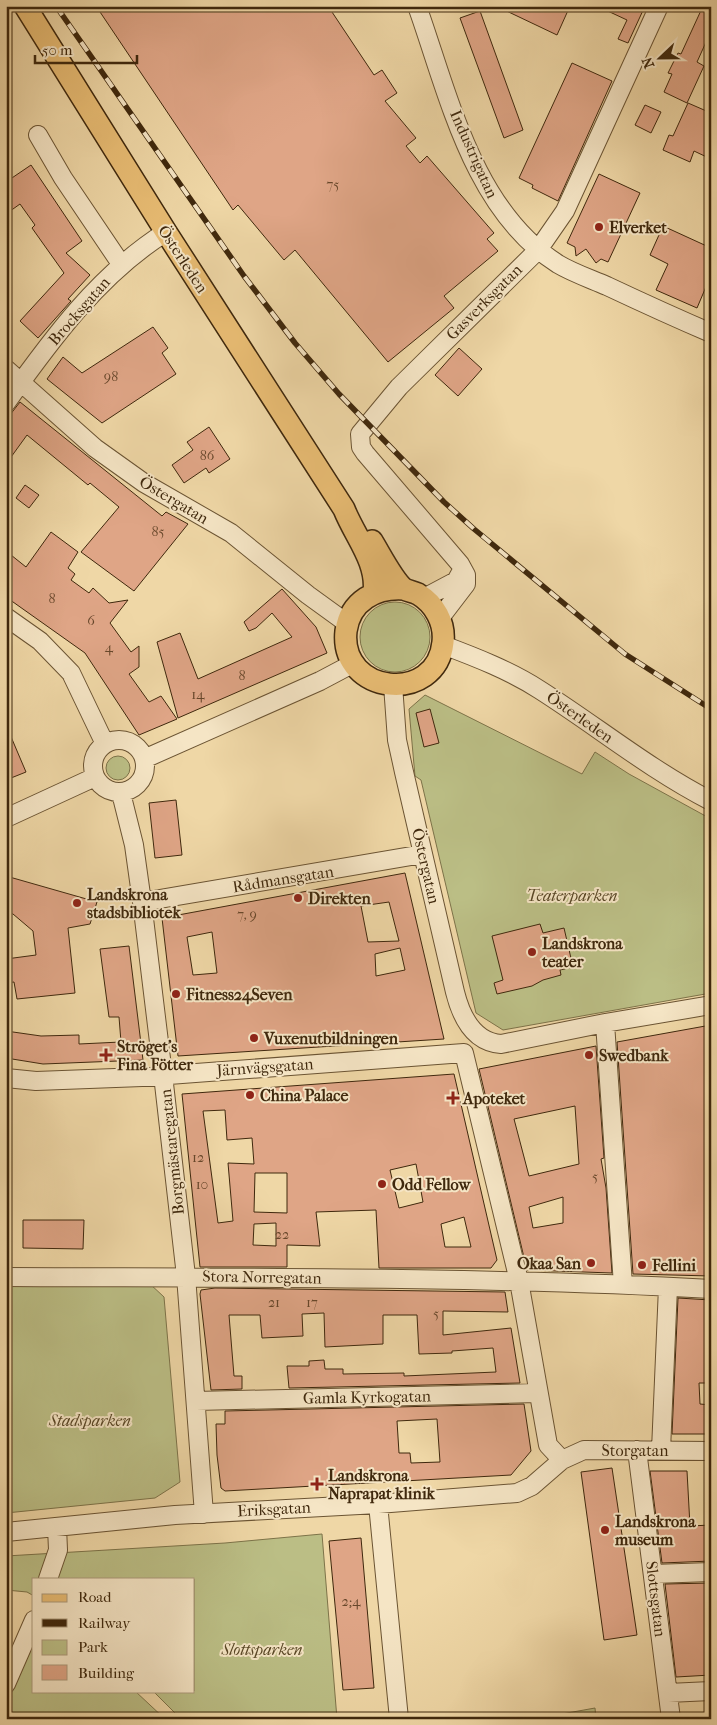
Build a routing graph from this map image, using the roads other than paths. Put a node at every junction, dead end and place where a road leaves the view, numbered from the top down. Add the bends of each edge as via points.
1 (26, 6) edge
2 (417, 6) edge
3 (659, 6) edge
4 (38, 135) dead end
5 (166, 232) junction
6 (538, 250) junction
7 (122, 264) junction
8 (711, 333) edge
9 (6, 369) edge
10 (21, 381) junction
11 (6, 403) edge
12 (344, 509) junction
13 (460, 564) junction
14 (404, 589) junction
15 (374, 593) junction
16 (424, 598) junction
17 (6, 618) edge
18 (440, 618) junction
19 (348, 624) junction
20 (443, 645) junction
21 (354, 663) junction
22 (394, 686) junction
23 (105, 744) junction
24 (144, 759) junction
25 (95, 777) junction
26 (121, 792) junction
27 (711, 801) edge
28 (6, 818) edge
29 (423, 854) junction
30 (142, 902) junction
31 (711, 1005) edge
32 (605, 1023) junction
33 (163, 1075) junction
34 (6, 1078) edge
35 (186, 1276) junction
36 (6, 1277) edge
37 (519, 1281) junction
38 (623, 1285) junction
39 (668, 1287) junction
40 (711, 1289) edge
41 (537, 1393) junction
42 (196, 1401) junction
43 (637, 1450) junction
44 (661, 1450) junction
45 (711, 1451) edge
46 (562, 1460) junction
47 (378, 1504) junction
48 (204, 1514) junction
49 (57, 1527) junction
50 (6, 1532) edge
51 (711, 1572) edge
52 (653, 1574) junction
53 (48, 1578) edge
54 (32, 1625) edge
55 (6, 1684) edge
56 (711, 1691) edge
57 (668, 1693) junction
58 (399, 1719) edge
59 (671, 1719) edge

1 - 5 main road, Österleden
2 - 6 street, Industrigatan via 464,139 485,185 507,219
3 - 6 street, Gasverksgatan via 621,73 565,212
4 - 7 street
5 - 7 street, Brocksgatan
5 - 12 main road, Österleden
6 - 8 street, Industrigatan via 560,265
6 - 13 street, Gasverksgatan via 399,387 360,434 365,453
7 - 10 street, Brocksgatan via 101,284
9 - 10 street, Östergatan
10 - 11 street, Brocksgatan
10 - 19 street, Östergatan via 95,448 144,483 231,533
12 - 14 main road, Österleden via 359,524
12 - 15 main road, Österleden via 371,563
13 - 16 street via 461,575 456,581
13 - 18 street via 466,574 466,584
14 - 15 main road
14 - 16 main road
15 - 19 main road via 358,605
16 - 18 main road
17 - 23 street via 40,641 72,673
18 - 20 main road
19 - 21 main road via 347,644
20 - 22 main road via 437,661 426,674 410,683
20 - 27 street, Österleden via 539,689 655,769
21 - 22 main road via 371,679
21 - 24 street
22 - 29 street, Östergatan via 397,740
23 - 24 street via 115,740 126,741 135,746
23 - 25 street via 94,758 92,768
24 - 26 street via 144,773 140,781 134,788
25 - 26 street via 105,789
25 - 28 street
26 - 30 street, Borgmästaregatan
29 - 30 street, Rådmansgatan
29 - 32 street, Östergatan via 460,1012 481,1038 501,1044
30 - 33 street, Borgmästaregatan
31 - 32 street
32 - 38 street
33 - 34 street, Järnvägsgatan via 36,1081
33 - 35 street, Borgmästaregatan
33 - 37 street, Järnvägsgatan via 464,1053
35 - 36 street, Stora Norregatan
35 - 37 street, Stora Norregatan
35 - 42 street, Borgmästaregatan
37 - 38 street, Stora Norregatan
37 - 41 street
38 - 39 street, Stora Norregatan
39 - 40 street, Stora Norregatan
39 - 44 street
41 - 42 street, Gamla Kyrkogatan
41 - 46 street via 548,1445
42 - 48 street, Borgmästaregatan
43 - 44 street, Storgatan
43 - 46 street, Storgatan via 584,1450
43 - 52 street, Slottsgatan
44 - 45 street, Storgatan
46 - 47 street, Eriksgatan via 532,1486 517,1493
47 - 48 street, Eriksgatan
47 - 58 street
48 - 49 street, Eriksgatan
49 - 50 street, Eriksgatan
49 - 53 street via 58,1550
51 - 52 street
52 - 57 street, Slottsgatan
54 - 55 street
56 - 57 street
57 - 59 street, Slottsgatan

